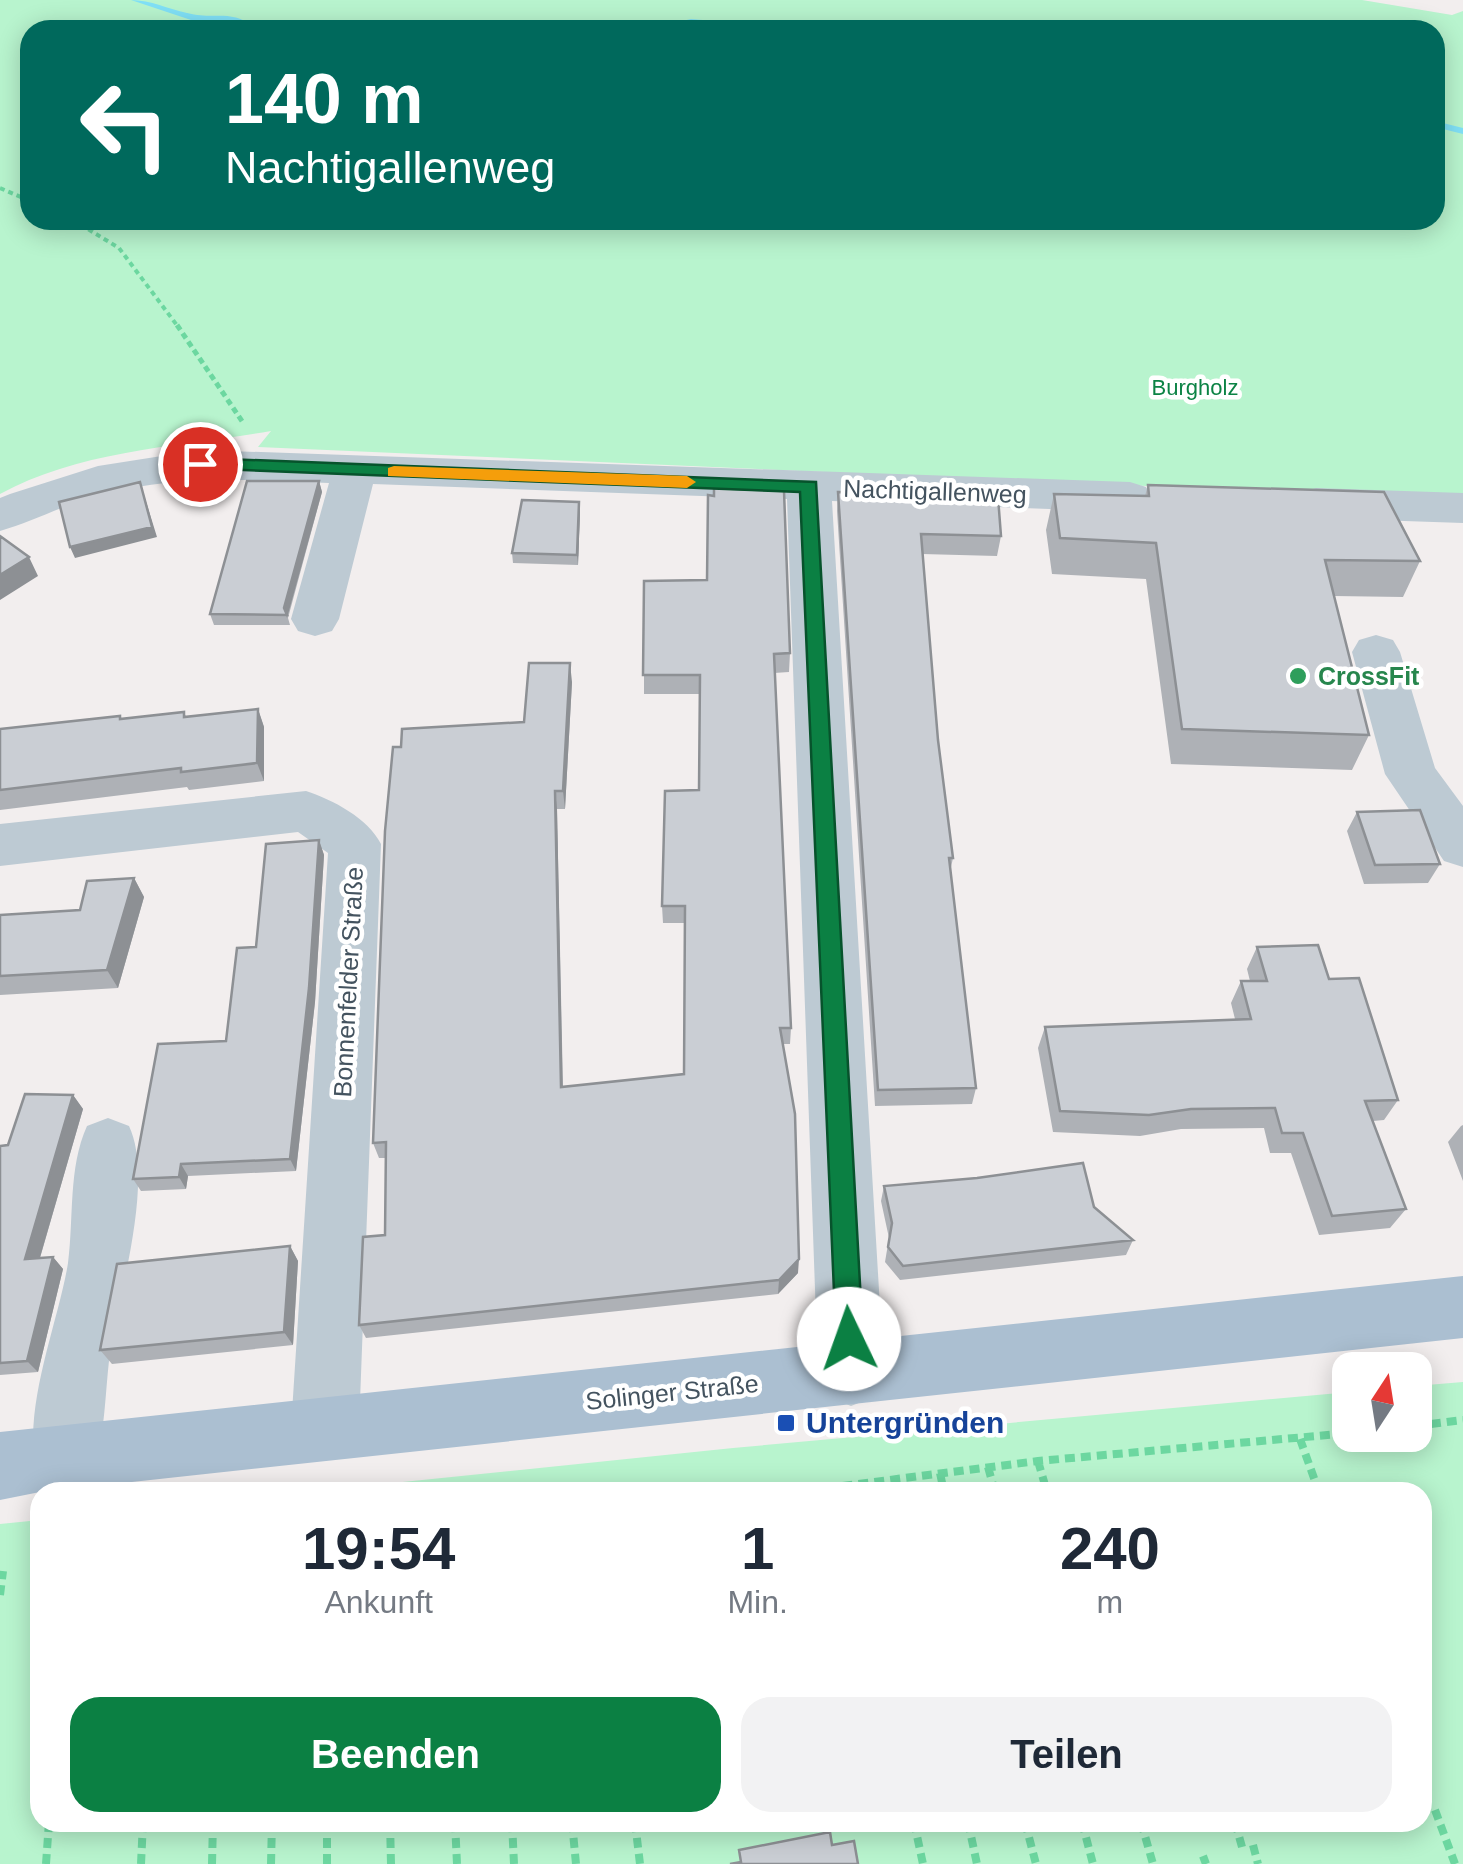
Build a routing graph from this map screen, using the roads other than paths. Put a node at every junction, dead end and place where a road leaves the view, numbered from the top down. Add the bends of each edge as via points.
1 (354, 471) junction
2 (809, 486) junction
3 (1166, 498) edge
4 (1285, 502) edge
5 (1463, 508) edge
6 (0, 516) edge
7 (315, 619) dead end
8 (1376, 652) dead end
9 (0, 845) edge
10 (1463, 846) edge
11 (108, 1145) dead end
12 (1463, 1307) edge
13 (851, 1374) junction
14 (325, 1428) junction
15 (65, 1458) junction
16 (0, 1466) edge

1 - 2 street, Nachtigallenweg
1 - 6 street, Nachtigallenweg via 200,464 121,472
1 - 7 street
2 - 3 street, Nachtigallenweg
2 - 13 street
4 - 5 street
8 - 10 street via 1411,774
9 - 14 street, Bonnenfelder Straße via 306,811 355,844
11 - 15 street via 99,1265 78,1344
12 - 13 main road, Solinger Straße
13 - 14 main road, Solinger Straße
14 - 15 main road, Solinger Straße
15 - 16 main road, Solinger Straße

